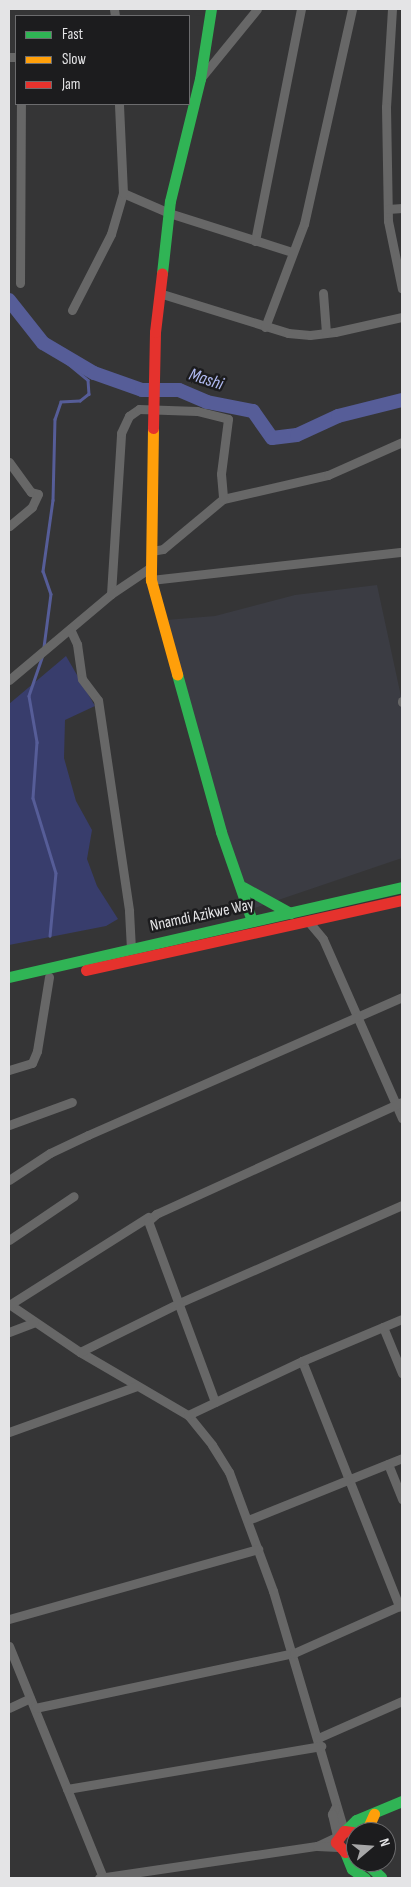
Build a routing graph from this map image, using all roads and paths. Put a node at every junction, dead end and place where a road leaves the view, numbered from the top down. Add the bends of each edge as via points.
1 (211, 9) edge
2 (257, 9) edge
3 (301, 9) edge
4 (352, 9) edge
5 (392, 9) edge
6 (200, 80) junction
7 (21, 105) edge
8 (120, 105) edge
9 (123, 193) junction
10 (402, 208) edge
11 (388, 209) junction
12 (169, 213) junction
13 (255, 241) junction
14 (292, 252) junction
15 (20, 283) dead end
16 (402, 289) edge
17 (323, 293) dead end
18 (159, 294) junction
19 (72, 310) dead end
20 (402, 318) edge
21 (264, 327) junction
22 (326, 333) junction
23 (152, 408) junction
24 (402, 442) edge
25 (9, 462) edge
26 (223, 499) junction
27 (9, 526) edge
28 (151, 551) junction
29 (402, 552) edge
30 (151, 567) junction
31 (151, 580) junction
32 (111, 594) junction
33 (66, 631) junction
34 (9, 678) edge
35 (243, 887) junction
36 (402, 887) edge
37 (402, 900) edge
38 (290, 913) junction
39 (252, 921) junction
40 (308, 921) junction
41 (131, 948) junction
42 (9, 977) edge
43 (49, 977) junction
44 (9, 988) edge
45 (402, 997) edge
46 (356, 1016) junction
47 (9, 1070) edge
48 (72, 1102) dead end
49 (399, 1104) edge
50 (402, 1118) edge
51 (9, 1125) edge
52 (9, 1180) edge
53 (74, 1196) dead end
54 (402, 1205) edge
55 (148, 1217) dead end
56 (9, 1240) edge
57 (179, 1302) junction
58 (9, 1304) edge
59 (402, 1319) edge
60 (33, 1323) junction
61 (383, 1327) junction
62 (9, 1332) edge
63 (80, 1352) junction
64 (302, 1361) junction
65 (402, 1373) edge
66 (137, 1386) junction
67 (215, 1402) junction
68 (188, 1414) junction
69 (9, 1432) edge
70 (402, 1458) edge
71 (388, 1464) junction
72 (348, 1480) junction
73 (402, 1499) edge
74 (248, 1520) junction
75 (258, 1549) junction
76 (401, 1605) edge
77 (9, 1619) edge
78 (9, 1646) edge
79 (294, 1653) junction
80 (30, 1698) junction
81 (402, 1701) edge
82 (9, 1708) edge
83 (35, 1708) junction
84 (319, 1742) junction
85 (67, 1788) junction
86 (402, 1801) edge
87 (374, 1814) junction
88 (370, 1822) edge
89 (346, 1838) edge
90 (341, 1839) junction
91 (346, 1841) edge
92 (359, 1877) edge
93 (101, 1878) edge

1 - 6 main road
2 - 6 street
3 - 13 street
4 - 14 street via 304,224
5 - 11 street via 386,107
6 - 12 main road
7 - 15 street
8 - 9 street
9 - 12 street
9 - 19 street via 111,234
10 - 11 street
11 - 16 street via 396,270
12 - 13 street
12 - 18 main road
13 - 14 street
14 - 21 street
17 - 22 street
18 - 21 street
18 - 23 main road
20 - 22 street
21 - 22 street via 303,334
23 - 26 street via 197,411 228,419 221,474
23 - 28 main road
23 - 32 street via 139,409 123,424 120,433
24 - 26 street via 328,475
25 - 27 street via 31,492 38,494 32,507
26 - 28 street via 163,548
28 - 30 main road
29 - 31 street
30 - 31 main road
30 - 32 street
31 - 35 main road via 221,832
32 - 33 street
33 - 34 street
33 - 41 street via 77,644 82,679 98,700 129,911
35 - 38 main road
35 - 39 main road
36 - 38 main road, Nnamdi Azikwe Way
37 - 40 main road, Nnamdi Azikwe Way
38 - 39 main road, Nnamdi Azikwe Way
39 - 41 main road, Nnamdi Azikwe Way
40 - 43 main road, Nnamdi Azikwe Way
40 - 46 street via 323,939
41 - 42 main road, Nnamdi Azikwe Way
43 - 44 main road, Nnamdi Azikwe Way
43 - 47 street via 37,1051 32,1063
45 - 46 street
46 - 49 street
46 - 52 street via 79,1139 29,1165
48 - 51 street
49 - 50 street
49 - 57 street via 156,1214 148,1221
53 - 56 street
54 - 57 street
55 - 58 street
57 - 63 street
57 - 67 street
58 - 60 street
59 - 61 street
60 - 62 street
60 - 63 street
61 - 64 street
61 - 65 street
63 - 66 street
64 - 67 street
64 - 72 street
66 - 68 street
66 - 69 street
67 - 68 street
68 - 74 street via 229,1472
70 - 71 street
71 - 72 street
71 - 73 street
72 - 74 street
72 - 76 street
74 - 75 street
75 - 77 street
75 - 79 street
76 - 79 street
78 - 80 street
79 - 83 street
79 - 84 street
80 - 82 street
80 - 83 street
81 - 84 street
83 - 85 street
84 - 85 street
84 - 90 street
85 - 93 street
86 - 87 main road
87 - 88 main road
87 - 90 main road via 356,1820
89 - 90 main road
90 - 91 main road
90 - 92 main road via 348,1864
90 - 93 street via 317,1846

